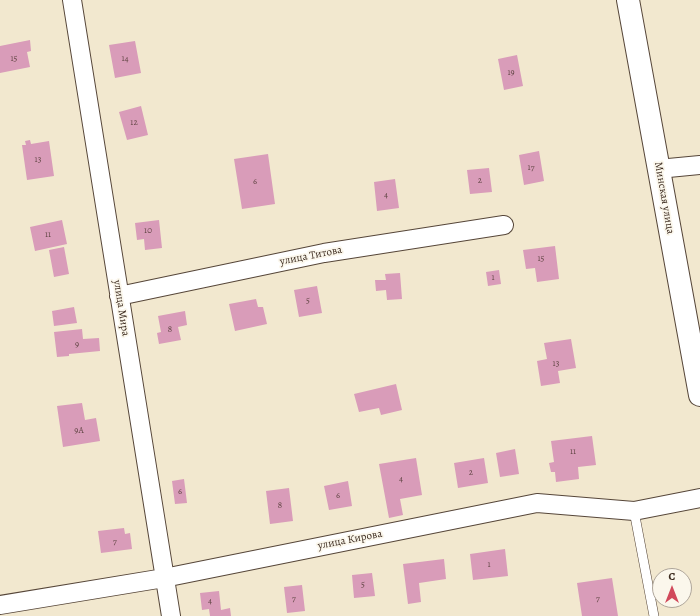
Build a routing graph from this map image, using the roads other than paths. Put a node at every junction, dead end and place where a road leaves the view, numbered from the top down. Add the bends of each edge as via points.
1 (72, 0) edge
2 (628, 0) edge
3 (700, 164) edge
4 (658, 169) junction
5 (504, 225) dead end
6 (119, 296) junction
7 (700, 395) edge
8 (700, 498) edge
9 (634, 511) junction
10 (164, 578) junction
11 (0, 605) edge
12 (171, 616) edge
13 (654, 616) edge

1 - 6 street, улица Мира
2 - 4 main road, Минская улица
3 - 4 street
4 - 7 main road, Минская улица
5 - 6 street, улица Титова via 324,253
6 - 10 street, улица Мира
8 - 9 street, улица Кирова
9 - 10 street, улица Кирова via 537,502
9 - 13 lane
10 - 11 street, улица Кирова
10 - 12 street, улица Мира

